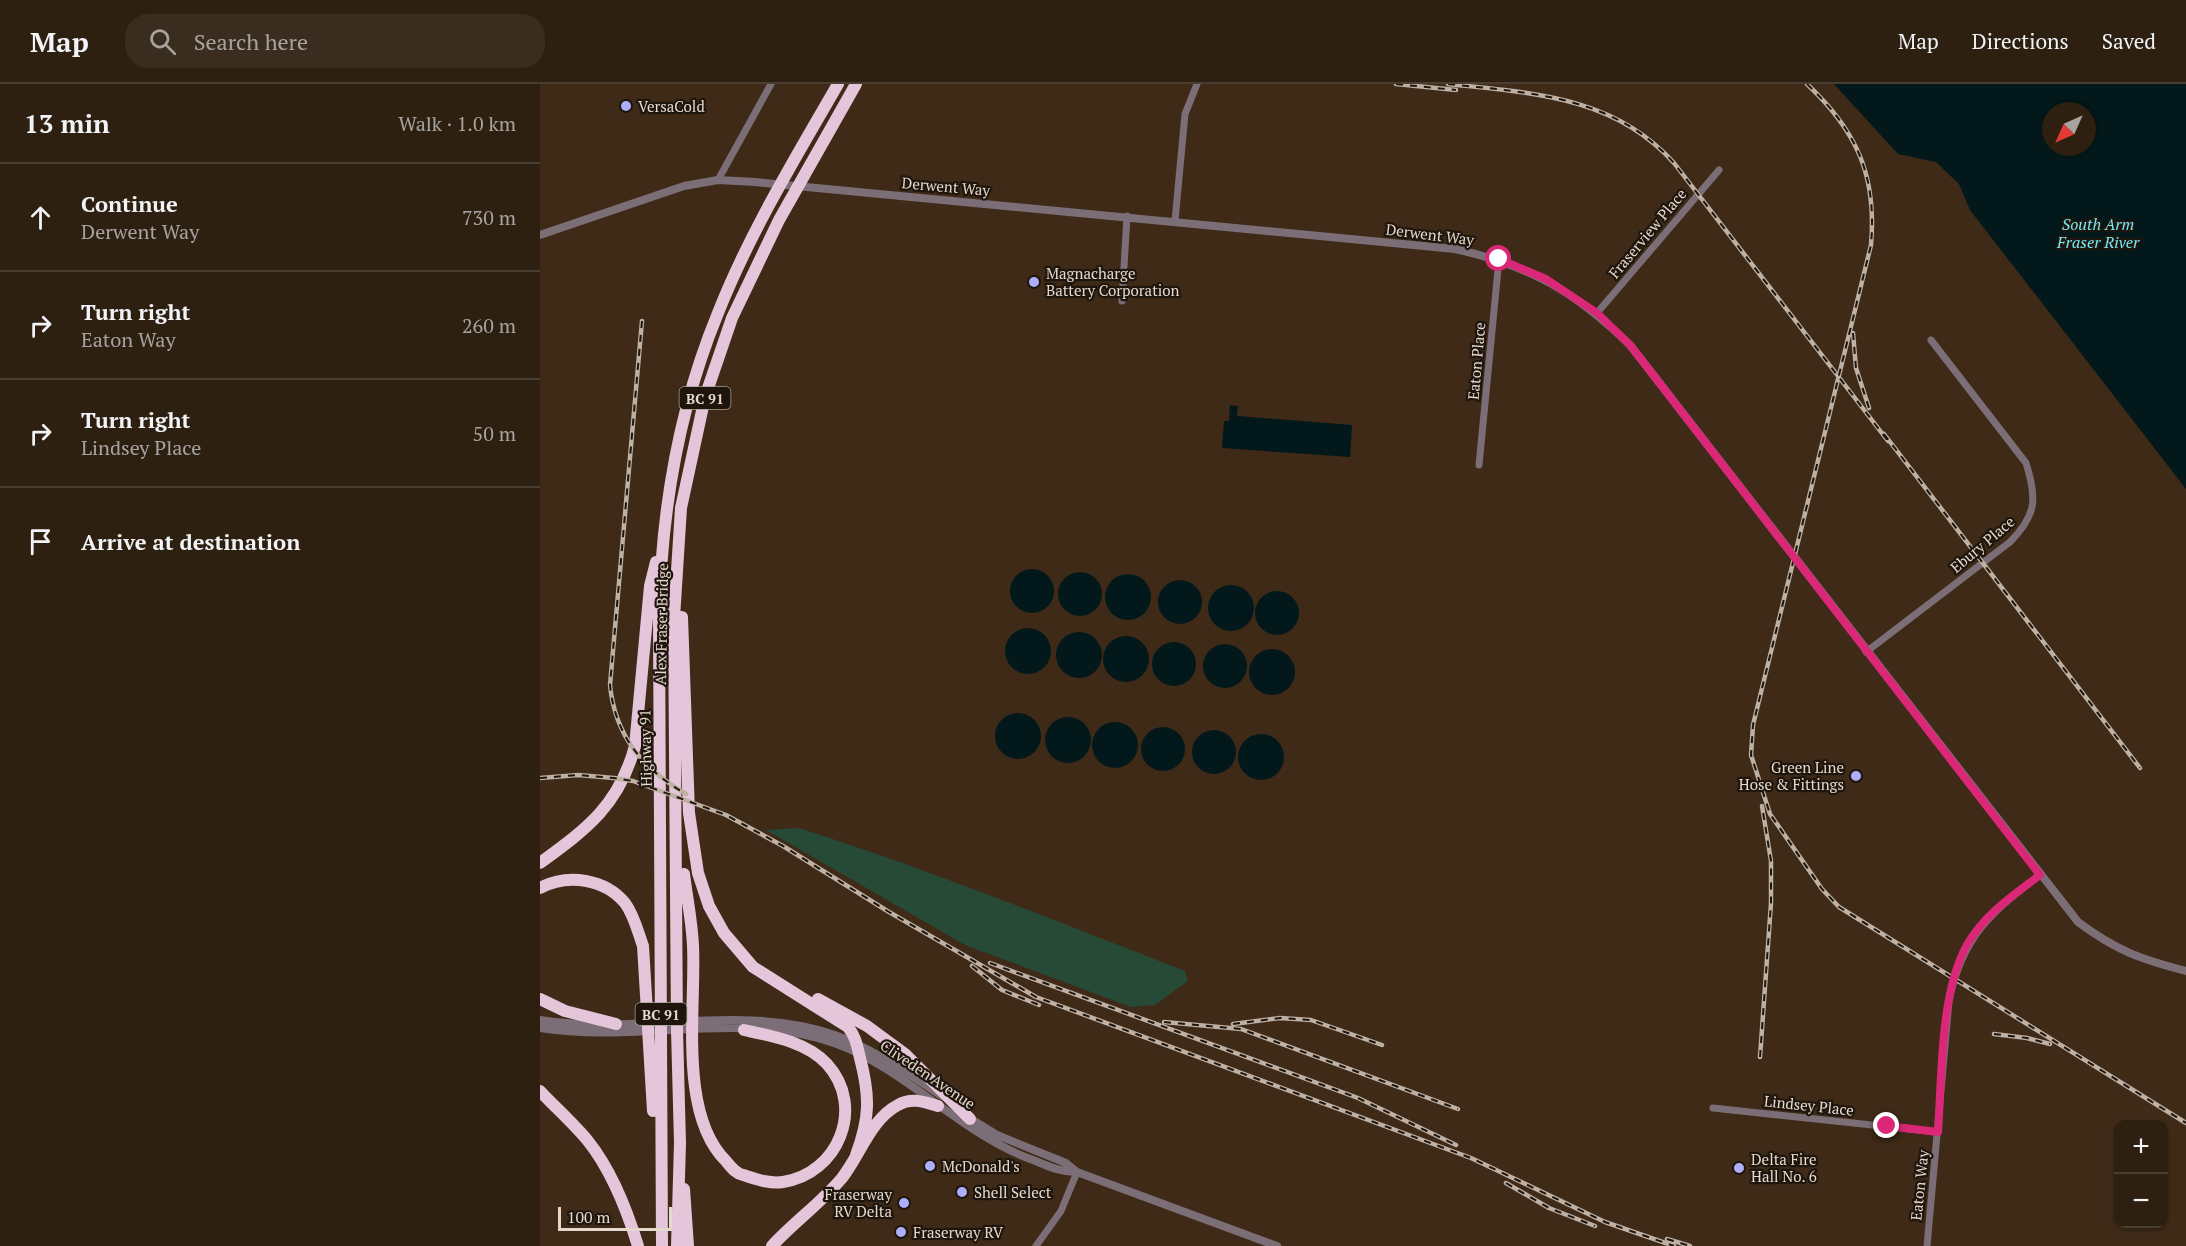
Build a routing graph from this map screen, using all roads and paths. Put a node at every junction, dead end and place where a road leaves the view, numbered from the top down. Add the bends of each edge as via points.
1 (771, 84) edge
2 (838, 84) edge
3 (856, 84) edge
4 (1197, 84) edge
5 (1719, 170) dead end
6 (718, 180) junction
7 (1127, 216) junction
8 (1175, 221) junction
9 (540, 235) edge
10 (1499, 259) junction
11 (1122, 301) dead end
12 (1597, 313) junction
13 (1931, 340) dead end
14 (1479, 465) dead end
15 (663, 532) junction
16 (678, 534) junction
17 (1866, 652) junction
18 (677, 822) junction
19 (540, 863) edge
20 (2040, 875) junction
21 (540, 888) edge
22 (735, 947) junction
23 (2186, 971) edge
24 (540, 999) edge
25 (540, 1020) edge
26 (715, 1026) junction
27 (625, 1027) junction
28 (540, 1028) edge
29 (744, 1030) junction
30 (858, 1050) junction
31 (540, 1091) edge
32 (938, 1106) junction
33 (1713, 1108) dead end
34 (970, 1119) junction
35 (1938, 1132) junction
36 (680, 1143) junction
37 (856, 1155) junction
38 (1077, 1172) junction
39 (661, 1210) junction
40 (638, 1246) edge
41 (662, 1246) edge
42 (677, 1246) edge
43 (688, 1246) edge
44 (772, 1246) edge
45 (1036, 1246) edge
46 (1277, 1246) edge
47 (1927, 1246) edge

1 - 6 street
2 - 15 highway, Highway 91 / BC 91 via 740,262 714,321 690,393
3 - 16 highway, BC 91 via 754,268 732,318 705,397
4 - 8 street via 1185,114
5 - 12 street, Fraserview Place
6 - 7 street, Derwent Way
6 - 9 street, Derwent Way via 684,186
7 - 8 street, Derwent Way
7 - 11 street
8 - 10 street, Derwent Way via 1448,248
10 - 12 street, Derwent Way via 1546,279
10 - 14 street, Eaton Place
12 - 17 street, Derwent Way via 1630,345
13 - 17 street, Ebury Place via 2026,463 2034,487 2033,508 2025,527 2010,542
15 - 19 highway via 650,586 636,746 623,781 607,808 590,825
15 - 39 highway, Highway 91 / BC 91 via 659,618
16 - 18 highway, Alex Fraser Bridge / BC 91 via 674,618
16 - 22 highway via 691,831 709,906
17 - 20 street, Derwent Way
18 - 29 highway via 693,944 694,1064 700,1116 718,1154 738,1174 763,1182 803,1176 821,1166 835,1150 844,1121 842,1091 827,1064 816,1055 795,1044
18 - 36 highway, BC 91
20 - 23 street, Derwent Way via 2078,922 2108,944 2139,959
20 - 35 street, Eaton Way via 2000,905 1968,944 1960,961 1949,1001
21 - 39 highway via 568,879 592,881 609,889 625,904 636,924 643,946
22 - 30 highway via 753,967 848,1027
22 - 34 highway via 867,1026 905,1054
24 - 27 highway via 565,1011
25 - 27 street, Cliveden Avenue
26 - 27 street, Cliveden Avenue
26 - 29 street, Cliveden Avenue
26 - 30 street, Cliveden Avenue via 767,1021 791,1024 835,1035
27 - 28 street, Cliveden Avenue via 594,1034
29 - 30 street, Cliveden Avenue via 791,1032
30 - 32 street, Cliveden Avenue
30 - 34 street, Cliveden Avenue via 904,1071
30 - 37 highway via 869,1102
31 - 40 highway via 589,1142 606,1168
32 - 37 highway via 919,1100 899,1104 879,1122
32 - 38 street, Cliveden Avenue via 1016,1155 1063,1172
33 - 35 street, Lindsey Place
34 - 38 street, Cliveden Avenue via 1020,1147 1066,1163
35 - 47 street, Eaton Way
36 - 42 highway, BC 91
36 - 43 highway
37 - 44 highway via 842,1178
38 - 45 street via 1061,1211
38 - 46 street, Cliveden Avenue
39 - 41 highway, Highway 91 / BC 91

